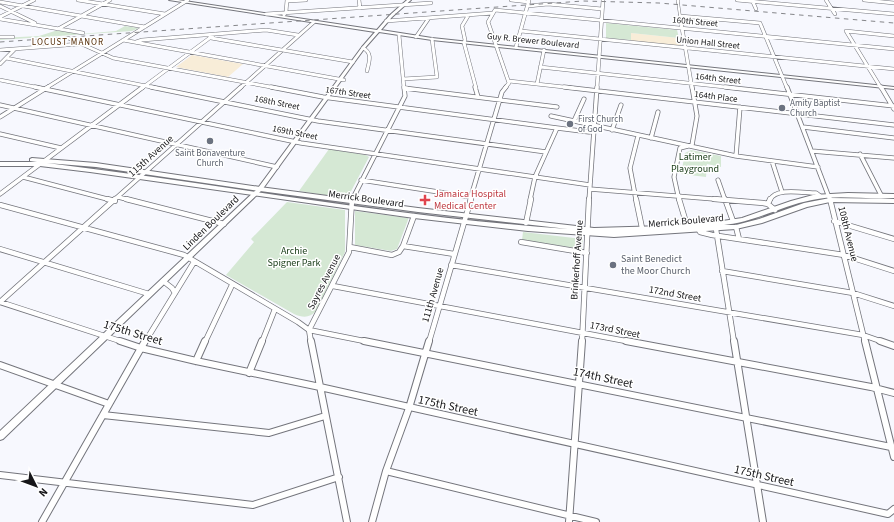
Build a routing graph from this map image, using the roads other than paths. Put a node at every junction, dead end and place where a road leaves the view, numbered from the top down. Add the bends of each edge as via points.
1 (34, 0) edge
2 (78, 0) edge
3 (110, 0) edge
4 (171, 0) edge
5 (306, 0) edge
6 (359, 0) edge
7 (409, 0) edge
8 (511, 0) edge
9 (603, 0) edge
10 (737, 0) edge
11 (826, 0) edge
12 (864, 0) edge
13 (187, 1) edge
14 (287, 1) edge
15 (431, 1) edge
16 (529, 1) edge
17 (678, 1) edge
18 (752, 1) edge
19 (893, 1) edge
20 (1, 3) edge
21 (103, 4) junction
22 (403, 5) junction
23 (22, 6) junction
24 (528, 6) junction
25 (433, 7) dead end
26 (360, 8) junction
27 (831, 8) junction
28 (602, 9) junction
29 (756, 9) dead end
30 (11, 11) junction
31 (494, 12) junction
32 (526, 13) junction
33 (165, 14) junction
34 (835, 14) dead end
35 (894, 14) edge
36 (284, 15) junction
37 (81, 16) junction
38 (468, 16) junction
39 (680, 16) junction
40 (0, 18) edge
41 (429, 18) junction
42 (386, 21) junction
43 (602, 21) junction
44 (314, 22) junction
45 (40, 26) junction
46 (145, 27) junction
47 (682, 28) junction
48 (58, 29) junction
49 (369, 30) junction
50 (377, 31) junction
51 (521, 31) junction
52 (82, 33) dead end
53 (216, 34) junction
54 (298, 35) junction
55 (400, 35) junction
56 (766, 36) junction
57 (894, 36) edge
58 (0, 37) edge
59 (13, 37) dead end
60 (416, 37) junction
61 (68, 38) dead end
62 (211, 38) junction
63 (371, 38) junction
64 (432, 39) junction
65 (601, 39) junction
66 (123, 40) junction
67 (135, 42) junction
68 (465, 42) junction
69 (82, 44) junction
70 (495, 45) junction
71 (854, 45) junction
72 (516, 47) junction
73 (362, 48) junction
74 (686, 48) junction
75 (15, 49) junction
76 (894, 49) edge
77 (0, 50) edge
78 (282, 50) junction
79 (544, 50) junction
80 (191, 52) junction
81 (102, 54) junction
82 (600, 56) junction
83 (774, 57) junction
84 (6, 58) junction
85 (353, 62) junction
86 (0, 64) edge
87 (265, 65) junction
88 (540, 66) junction
89 (688, 66) junction
90 (867, 67) junction
91 (169, 68) junction
92 (894, 70) edge
93 (367, 71) dead end
94 (74, 72) junction
95 (598, 73) junction
96 (782, 76) junction
97 (403, 79) junction
98 (0, 80) edge
99 (342, 80) junction
100 (509, 81) junction
101 (246, 82) junction
102 (691, 83) junction
103 (537, 84) junction
104 (146, 86) junction
105 (880, 86) junction
106 (404, 88) junction
107 (894, 88) edge
108 (46, 89) junction
109 (596, 90) junction
110 (790, 94) junction
111 (478, 97) junction
112 (326, 98) junction
113 (584, 99) dead end
114 (500, 100) junction
115 (225, 101) junction
116 (694, 102) junction
117 (0, 105) edge
118 (121, 105) junction
119 (621, 105) dead end
120 (558, 107) dead end
121 (740, 107) junction
122 (893, 107) edge
123 (16, 108) junction
124 (399, 108) junction
125 (658, 112) dead end
126 (798, 114) junction
127 (552, 116) dead end
128 (0, 118) edge
129 (312, 119) junction
130 (494, 120) junction
131 (574, 121) junction
132 (202, 122) junction
133 (93, 125) junction
134 (894, 125) edge
135 (803, 127) junction
136 (557, 128) junction
137 (595, 128) junction
138 (387, 130) junction
139 (612, 130) junction
140 (0, 134) edge
141 (638, 136) junction
142 (651, 138) junction
143 (894, 138) edge
144 (295, 141) junction
145 (177, 144) junction
146 (487, 144) junction
147 (687, 146) junction
148 (62, 148) junction
149 (812, 150) junction
150 (546, 152) junction
151 (375, 154) junction
152 (860, 154) junction
153 (736, 156) junction
154 (894, 158) edge
155 (0, 160) edge
156 (46, 160) junction
157 (772, 161) junction
158 (0, 164) edge
159 (40, 164) junction
160 (277, 166) junction
161 (91, 167) junction
162 (818, 167) junction
163 (479, 169) junction
164 (146, 172) junction
165 (23, 177) junction
166 (141, 177) junction
167 (535, 177) junction
168 (361, 180) junction
169 (718, 180) dead end
170 (590, 187) junction
171 (258, 192) junction
172 (782, 192) junction
173 (635, 193) junction
174 (0, 194) edge
175 (881, 195) junction
176 (678, 196) junction
177 (820, 196) junction
178 (894, 196) edge
179 (470, 197) junction
180 (829, 197) junction
181 (116, 199) junction
182 (726, 200) junction
183 (894, 201) edge
184 (351, 204) junction
185 (768, 204) junction
186 (0, 205) edge
187 (775, 210) junction
188 (414, 216) junction
189 (465, 218) junction
190 (834, 221) junction
191 (526, 223) junction
192 (224, 224) junction
193 (734, 224) junction
194 (84, 228) junction
195 (642, 228) junction
196 (688, 228) junction
197 (714, 229) junction
198 (589, 232) junction
199 (894, 238) edge
200 (739, 239) junction
201 (521, 242) dead end
202 (402, 246) junction
203 (350, 247) junction
204 (0, 249) edge
205 (587, 253) junction
206 (454, 254) junction
207 (844, 255) junction
208 (191, 260) junction
209 (45, 262) junction
210 (451, 265) junction
211 (894, 270) edge
212 (722, 272) junction
213 (163, 281) junction
214 (232, 285) junction
215 (333, 286) junction
216 (584, 288) junction
217 (175, 293) junction
218 (853, 293) junction
219 (149, 294) junction
220 (0, 302) edge
221 (439, 306) junction
222 (894, 306) edge
223 (275, 309) junction
224 (729, 313) junction
225 (309, 330) junction
226 (582, 333) junction
227 (863, 335) junction
228 (106, 336) junction
229 (894, 346) edge
230 (141, 348) junction
231 (425, 353) junction
232 (196, 361) junction
233 (737, 362) junction
234 (0, 365) edge
235 (249, 373) junction
236 (54, 384) junction
237 (579, 384) junction
238 (320, 387) junction
239 (876, 388) junction
240 (894, 393) edge
241 (109, 404) junction
242 (409, 408) junction
243 (103, 415) junction
244 (325, 416) junction
245 (747, 419) junction
246 (0, 436) edge
247 (574, 444) junction
248 (891, 447) junction
249 (894, 457) edge
250 (386, 471) junction
251 (0, 475) edge
252 (339, 477) junction
253 (64, 482) junction
254 (757, 485) junction
255 (894, 510) edge
256 (569, 519) edge
257 (42, 522) edge
258 (347, 522) edge
259 (372, 522) edge
260 (596, 522) edge
261 (763, 522) edge

1 - 23 street
2 - 21 street
3 - 21 street
4 - 13 main road, Guy R. Brewer Boulevard
5 - 14 street
6 - 26 street
7 - 22 main road, Linden Boulevard
8 - 16 street
9 - 28 street, Brinkerhoff Avenue
10 - 18 street
11 - 27 street
12 - 19 street
13 - 33 street
13 - 36 main road, Guy R. Brewer Boulevard
14 - 36 street
15 - 22 street
15 - 25 street
16 - 24 street
17 - 39 street
18 - 27 street
18 - 29 street
20 - 23 street
20 - 30 street
21 - 33 street
21 - 37 street
22 - 26 street
22 - 42 main road, Linden Boulevard
23 - 30 street
23 - 37 street
24 - 28 street via 548,4
24 - 32 street
26 - 36 street
27 - 34 street
27 - 35 street
28 - 43 street, Brinkerhoff Avenue
30 - 40 street
30 - 45 street
31 - 32 street, 160th Street
31 - 38 street, 160th Street
31 - 70 street via 488,22
32 - 43 street, 160th Street
32 - 51 street
33 - 46 street
36 - 44 main road, Guy R. Brewer Boulevard
37 - 46 street
37 - 48 street
38 - 41 street, 160th Street
38 - 68 street via 462,26
39 - 47 street
39 - 56 street, 108th Avenue via 760,24
40 - 45 street
41 - 42 street, 160th Street
41 - 60 street
42 - 50 main road, Linden Boulevard
43 - 47 street, 160th Street
43 - 65 street, Brinkerhoff Avenue
44 - 49 main road, Guy R. Brewer Boulevard
44 - 54 street, 115th Avenue
45 - 48 street
46 - 66 street
47 - 56 street, 160th Street
47 - 74 street
48 - 52 street
49 - 50 main road, Guy R. Brewer Boulevard
49 - 63 main road
50 - 55 main road, Guy R. Brewer Boulevard
50 - 63 main road, Linden Boulevard
51 - 65 street, Union Hall Street
51 - 72 street
53 - 54 street via 266,30
53 - 62 street
53 - 67 street
54 - 78 street, 115th Avenue
55 - 60 main road, Guy R. Brewer Boulevard
55 - 97 street, Sayres Avenue
56 - 71 street, 160th Street
56 - 83 street, 108th Avenue
57 - 71 street via 846,31
58 - 59 street
60 - 64 main road, Guy R. Brewer Boulevard
61 - 69 street, 167th Street
62 - 78 street
62 - 80 street
63 - 73 main road, Linden Boulevard
64 - 68 main road, Guy R. Brewer Boulevard
64 - 97 street via 437,77
65 - 74 street, Union Hall Street
65 - 82 street, Brinkerhoff Avenue
66 - 67 street
66 - 81 street
67 - 80 street
68 - 70 main road, Guy R. Brewer Boulevard
68 - 111 street
69 - 75 street
69 - 81 street, 167th Street
70 - 72 main road, Guy R. Brewer Boulevard
70 - 100 street
71 - 76 street, 160th Street
71 - 90 street
72 - 79 main road, Guy R. Brewer Boulevard
73 - 85 main road, Linden Boulevard
73 - 93 street via 367,50 370,56
74 - 83 street, Union Hall Street
74 - 89 street
75 - 77 street
75 - 84 street
78 - 85 street
78 - 87 street, 115th Avenue
79 - 82 main road, Guy R. Brewer Boulevard
79 - 88 street
80 - 87 street
80 - 91 street
81 - 91 street, 167th Street
81 - 94 street
82 - 89 main road, Guy R. Brewer Boulevard
82 - 95 street, Brinkerhoff Avenue
83 - 90 street, Union Hall Street
83 - 96 street, 108th Avenue
84 - 86 street
84 - 94 street, 168th Street
85 - 99 main road, Linden Boulevard
87 - 99 street
87 - 101 street, 115th Avenue
88 - 95 street, 164th Street
88 - 103 street
89 - 96 main road, Guy R. Brewer Boulevard
89 - 102 street
90 - 92 street, Union Hall Street
90 - 105 street
91 - 101 street, 167th Street
91 - 104 street
94 - 104 street, 168th Street
94 - 108 street
95 - 102 street, 164th Street
95 - 109 street, Brinkerhoff Avenue
96 - 105 main road, Guy R. Brewer Boulevard
96 - 110 street, 108th Avenue
97 - 106 street, Sayres Avenue
98 - 108 street, 169th Street
99 - 112 main road, Linden Boulevard
100 - 103 street, 164th Place
100 - 114 street, 111th Avenue
101 - 112 street, 167th Street
101 - 115 street, 115th Avenue
102 - 110 street, 164th Street
102 - 116 street
103 - 109 street, 164th Place
104 - 115 street, 168th Street
104 - 118 street
105 - 107 main road, Guy R. Brewer Boulevard
105 - 122 street
106 - 111 street
106 - 124 street, Sayres Avenue via 405,96
108 - 118 street, 169th Street
108 - 123 street
109 - 116 street, 164th Place
109 - 137 street, Brinkerhoff Avenue
110 - 122 street, 164th Street
110 - 126 street, 108th Avenue
111 - 114 street
112 - 124 street, 167th Street
112 - 129 main road, Linden Boulevard
113 - 131 street
114 - 120 street
114 - 130 street, 111th Avenue
115 - 129 street, 168th Street
115 - 132 street, 115th Avenue
116 - 121 street, 164th Place
116 - 147 street via 697,116 695,130 692,145
117 - 123 street
118 - 132 street, 169th Street
118 - 133 street
119 - 139 street
121 - 126 street, 164th Place
121 - 153 street
123 - 128 street
123 - 133 street
124 - 130 street, 167th Street
124 - 138 street, Sayres Avenue
125 - 142 street
126 - 134 street, 164th Place
126 - 135 street, 108th Avenue
127 - 131 street, 167th Street
129 - 138 street, 168th Street
129 - 144 main road, Linden Boulevard
130 - 136 street, 167th Street
130 - 146 street, 111th Avenue
131 - 137 street, 167th Street
132 - 144 street, 169th Street
132 - 145 street, 115th Avenue
133 - 145 street
133 - 148 street
135 - 143 street
135 - 149 street, 108th Avenue
136 - 137 street, 167th Street via 589,132
136 - 150 street
137 - 139 street, 167th Street
137 - 170 street, Brinkerhoff Avenue
138 - 146 street, 168th Street
138 - 151 street, Sayres Avenue
139 - 141 street, 167th Street
140 - 148 street
141 - 142 street, 167th Street
141 - 173 street via 630,168
142 - 147 street, 167th Street
144 - 151 street, 169th Street
144 - 160 main road, Linden Boulevard
145 - 160 street
145 - 164 street, 115th Avenue
146 - 150 street, 168th Street
146 - 163 street, 111th Avenue
147 - 153 street, 167th Street
147 - 176 street via 680,148 674,176
148 - 156 street
149 - 152 street
149 - 162 street, 108th Avenue
150 - 167 street
151 - 163 street, 169th Street
151 - 168 street, Sayres Avenue
152 - 154 street
152 - 175 street
153 - 157 street, 167th Street
155 - 156 main road, Merrick Boulevard
156 - 159 street
156 - 161 main road, Merrick Boulevard
157 - 162 street, 167th Street
157 - 172 street
158 - 159 main road, Merrick Boulevard
159 - 161 main road, Merrick Boulevard
159 - 165 street
160 - 171 main road, Linden Boulevard
161 - 164 main road, Merrick Boulevard
161 - 166 main road, Merrick Boulevard
162 - 180 street, 108th Avenue
163 - 167 street, 169th Street
163 - 179 street, 111th Avenue
164 - 166 street, 115th Avenue
164 - 171 main road, Merrick Boulevard
165 - 174 street
165 - 181 street
166 - 171 main road, Merrick Boulevard
166 - 181 street, 115th Avenue
167 - 170 street, 169th Street
167 - 191 street
168 - 179 street
168 - 184 street, Sayres Avenue
169 - 182 street
170 - 173 street, 169th Street
170 - 198 street, Brinkerhoff Avenue
171 - 184 main road, Merrick Boulevard
171 - 192 main road, Linden Boulevard
172 - 177 street via 816,193
172 - 185 street via 774,194
173 - 176 street, 169th Street
173 - 195 street
175 - 178 main road, Merrick Boulevard
175 - 180 main road, Merrick Boulevard
176 - 182 street, 169th Street
176 - 196 street
177 - 180 main road, Merrick Boulevard
177 - 187 main road, Merrick Boulevard
179 - 189 street, 111th Avenue
180 - 183 main road, Merrick Boulevard
180 - 190 street, 108th Avenue
180 - 193 main road, Merrick Boulevard via 760,221
181 - 192 street
181 - 194 street, 115th Avenue
182 - 185 street, 169th Street
182 - 193 street
184 - 188 main road, Merrick Boulevard
184 - 189 main road, Merrick Boulevard
184 - 203 street, Sayres Avenue
185 - 187 street
186 - 194 street
187 - 193 main road, Merrick Boulevard
188 - 189 main road, Merrick Boulevard
188 - 202 street
189 - 191 main road, Merrick Boulevard
189 - 198 main road, Merrick Boulevard via 528,229
189 - 206 street, 111th Avenue
190 - 199 street
190 - 207 street, 108th Avenue
191 - 198 main road, Merrick Boulevard
192 - 208 main road, Linden Boulevard
193 - 197 main road, Merrick Boulevard
193 - 200 street
194 - 208 street via 184,255
194 - 209 street, 115th Avenue
195 - 196 main road, Merrick Boulevard
195 - 198 main road, Merrick Boulevard
196 - 197 main road, Merrick Boulevard
196 - 197 main road, Merrick Boulevard
196 - 198 main road, Merrick Boulevard via 614,235
197 - 200 street
197 - 212 street
198 - 205 street, Brinkerhoff Avenue
200 - 207 street
201 - 205 street
202 - 203 street via 399,252 392,255
202 - 206 street
203 - 215 street, Sayres Avenue
204 - 209 street
205 - 216 street, Brinkerhoff Avenue
206 - 210 street, 111th Avenue
207 - 211 street
207 - 218 street, 108th Avenue
208 - 213 main road, Linden Boulevard
208 - 214 street
208 - 217 street
209 - 219 street
209 - 220 street, 115th Avenue
210 - 216 street, 172nd Street
210 - 221 street, 111th Avenue
212 - 218 street
212 - 224 street
213 - 217 street
213 - 219 main road, Linden Boulevard
214 - 223 street
214 - 232 street
215 - 221 street, 173rd Street
215 - 225 street, Sayres Avenue
216 - 224 street, 172nd Street
216 - 226 street, Brinkerhoff Avenue
217 - 230 street
218 - 222 street
218 - 227 street, 108th Avenue
219 - 228 main road, Linden Boulevard
220 - 228 street, 175th Street
221 - 226 street, 173rd Street
221 - 231 street, 111th Avenue
223 - 225 street
223 - 235 street
224 - 227 street, 172nd Street
224 - 233 street
225 - 231 street, 174th Street
225 - 238 street
226 - 233 street, 173rd Street
226 - 237 street, Brinkerhoff Avenue
227 - 229 street, 172nd Street
227 - 239 street, 108th Avenue
228 - 230 street, 175th Street
228 - 236 main road, Linden Boulevard
230 - 232 street, 175th Street
230 - 241 street
231 - 237 street, 174th Street
231 - 242 street, 111th Avenue
232 - 235 street, 175th Street
233 - 239 street, 173rd Street
233 - 245 street
234 - 236 street
235 - 238 street, 175th Street
236 - 241 street
236 - 246 main road, Linden Boulevard
237 - 245 street, 174th Street
237 - 247 street, Brinkerhoff Avenue
238 - 242 street, 175th Street
238 - 244 street
239 - 240 street, 173rd Street
239 - 248 street, 108th Avenue
241 - 243 street
242 - 247 street, 175th Street
242 - 250 street, 111th Avenue
243 - 244 street via 269,433
243 - 253 street
244 - 252 street
245 - 248 street, 174th Street
245 - 254 street
247 - 254 street, 175th Street
247 - 256 street, Brinkerhoff Avenue
248 - 249 street, 108th Avenue
250 - 256 street
250 - 259 street, 111th Avenue
251 - 253 street
252 - 253 street via 253,505
252 - 258 street
253 - 257 street
254 - 255 street, 175th Street via 888,514
254 - 261 street
256 - 260 street

